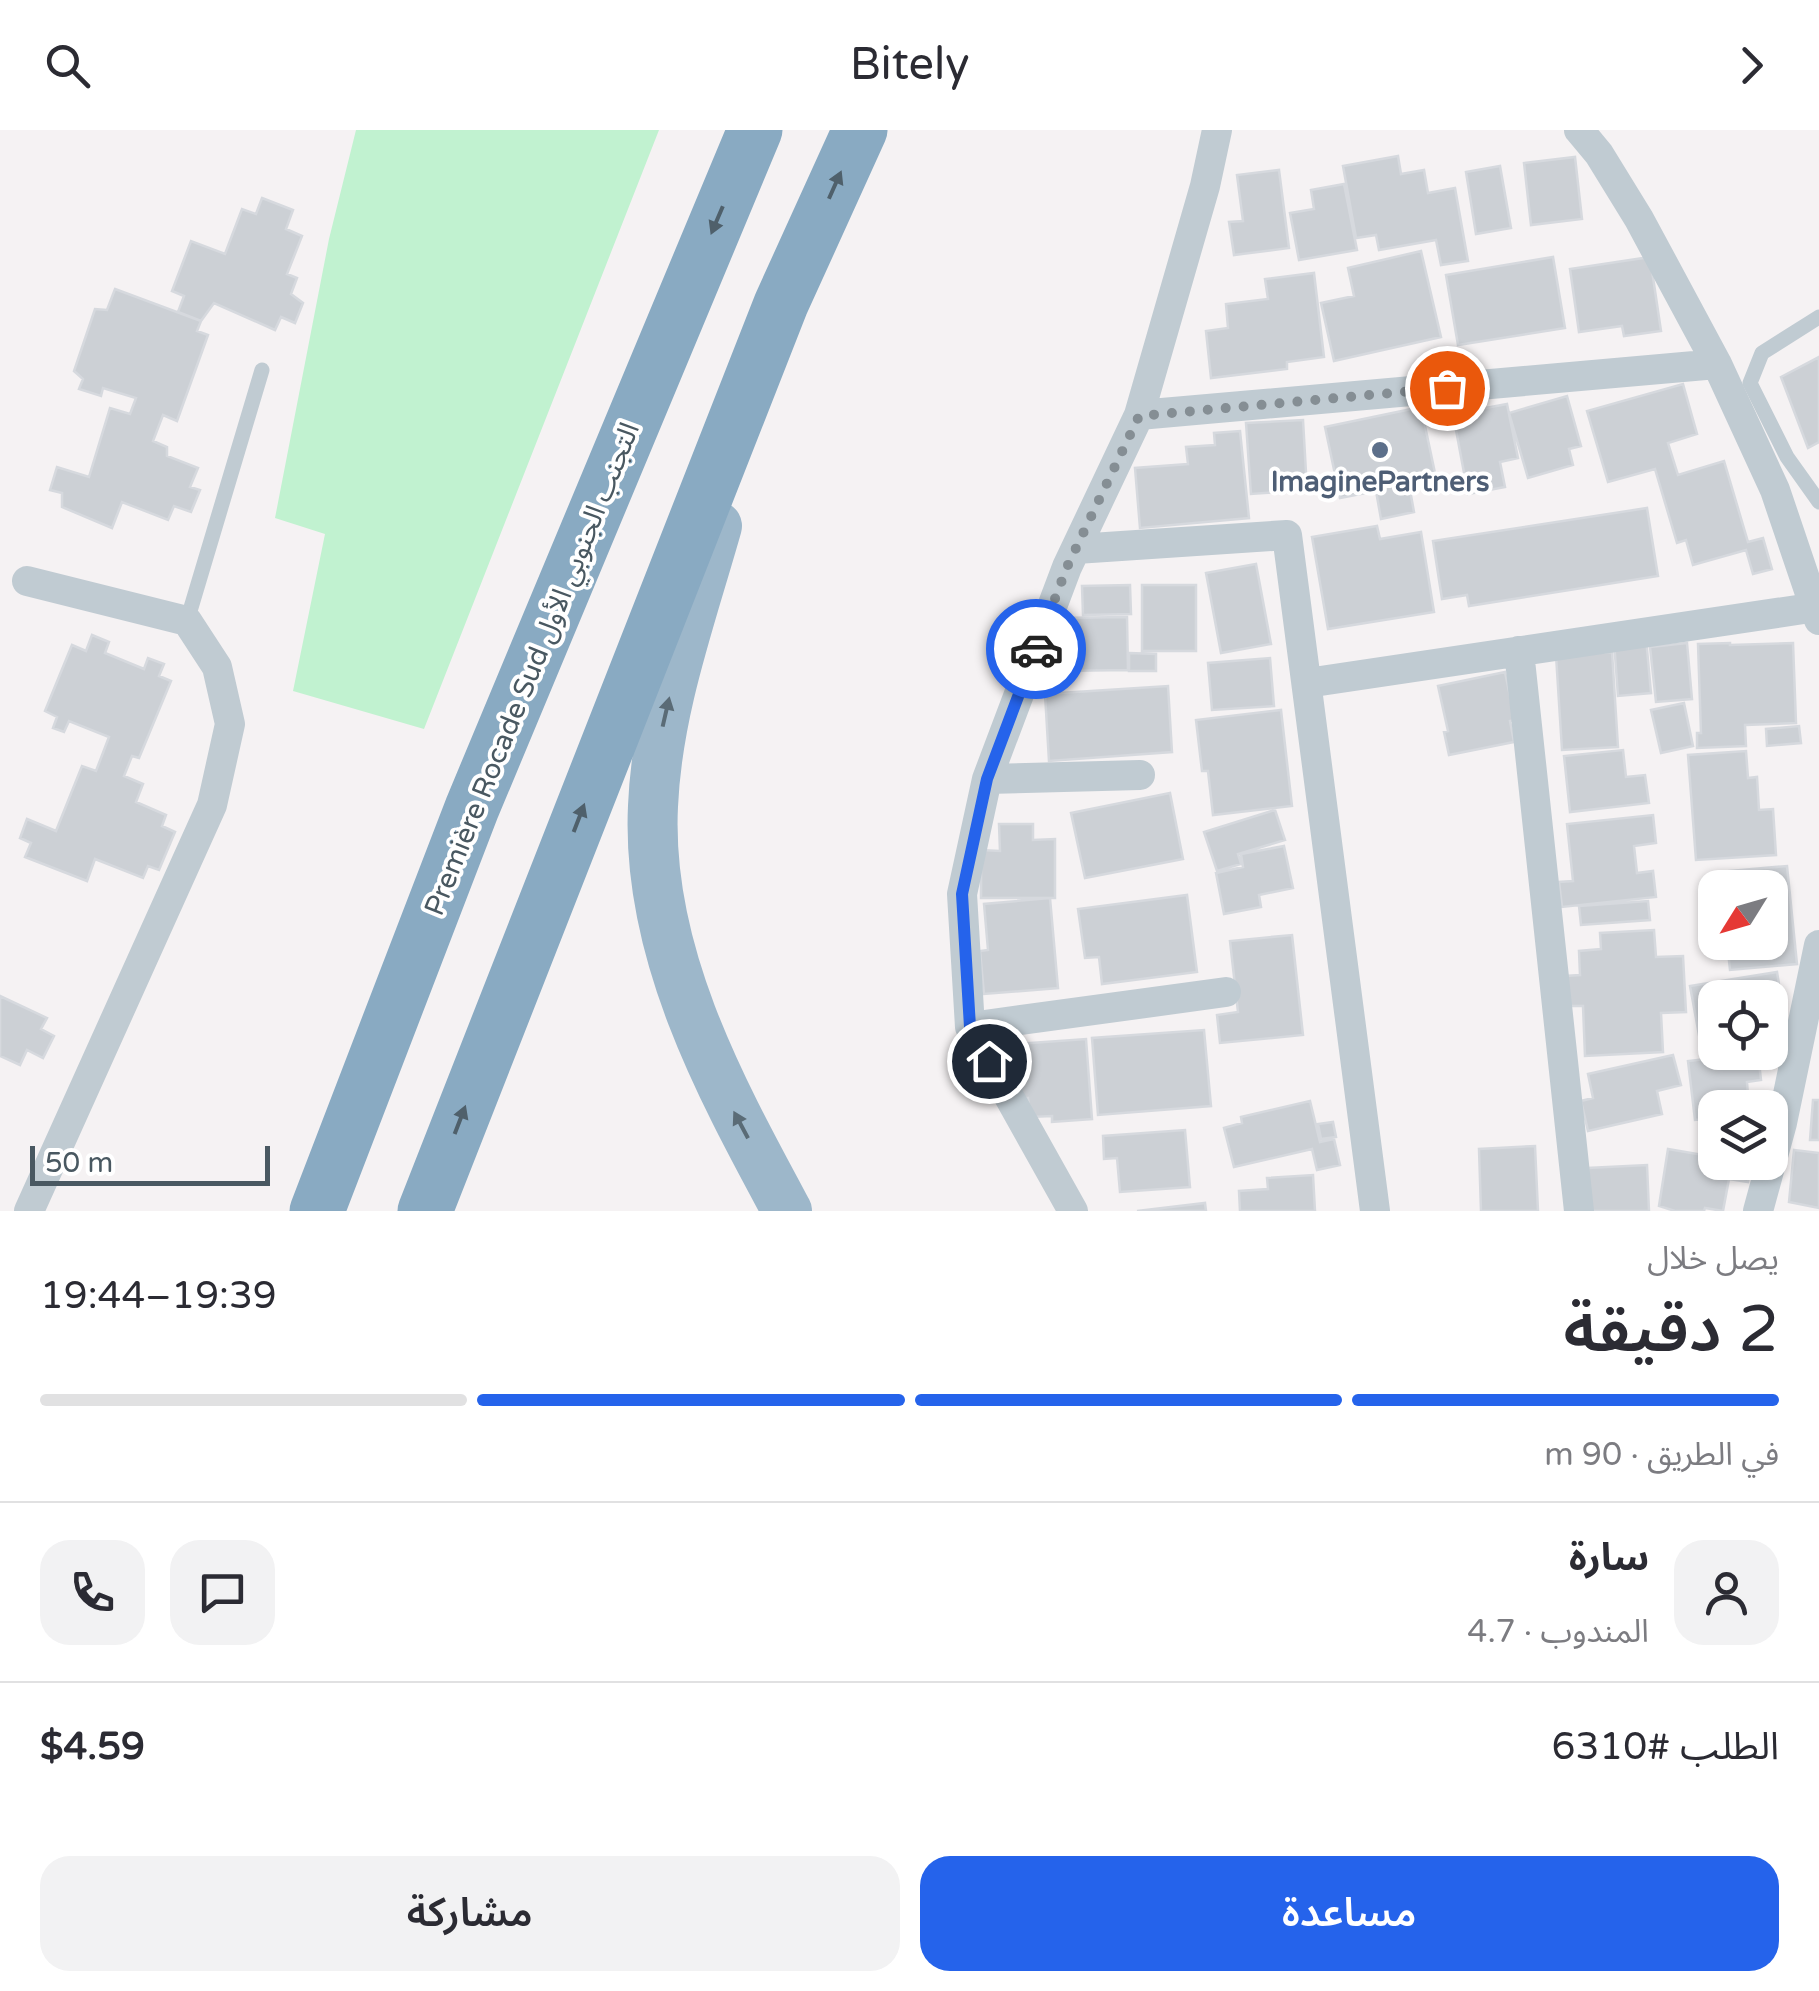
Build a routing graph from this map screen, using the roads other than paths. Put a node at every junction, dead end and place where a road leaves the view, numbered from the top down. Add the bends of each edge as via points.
1 (754, 130) edge
2 (860, 130) edge
3 (1217, 130) edge
4 (1580, 130) edge
5 (781, 304) junction
6 (1819, 316) edge
7 (1717, 364) junction
8 (262, 370) dead end
9 (1139, 416) junction
10 (1819, 502) edge
11 (1076, 550) junction
12 (27, 581) dead end
13 (1818, 614) edge
14 (188, 620) junction
15 (1518, 651) junction
16 (1308, 683) junction
17 (1140, 775) dead end
18 (987, 779) junction
19 (472, 808) junction
20 (1819, 945) edge
21 (1226, 992) dead end
22 (970, 1027) junction
23 (29, 1211) edge
24 (286, 1211) edge
25 (317, 1211) edge
26 (425, 1211) edge
27 (788, 1211) edge
28 (1073, 1211) edge
29 (1375, 1211) edge
30 (1579, 1211) edge
31 (1758, 1211) edge

1 -> 19 highway, Première Rocade Sud التجنب الجنوبي الأول
5 -> 2 highway
3 - 9 street
4 - 7 street via 1639,219
26 -> 5 highway
27 -> 5 highway via 695,1026 656,878 653,807 663,720
6 - 10 lane via 1762,353 1750,383 1787,457
7 - 9 street
7 - 13 street via 1774,490
8 - 14 lane
9 - 11 street
11 - 16 street via 1287,535
11 - 18 street
12 - 14 street
13 - 15 street
14 - 23 street via 217,667 230,724 212,805
15 - 16 street
15 - 30 street
16 - 29 street
17 - 18 street
18 - 22 street via 962,894
19 - 24 highway via 407,908
19 - 25 highway, Première Rocade Sud التجنب الجنوبي الأول
20 - 31 street
21 - 22 street
22 - 28 street

